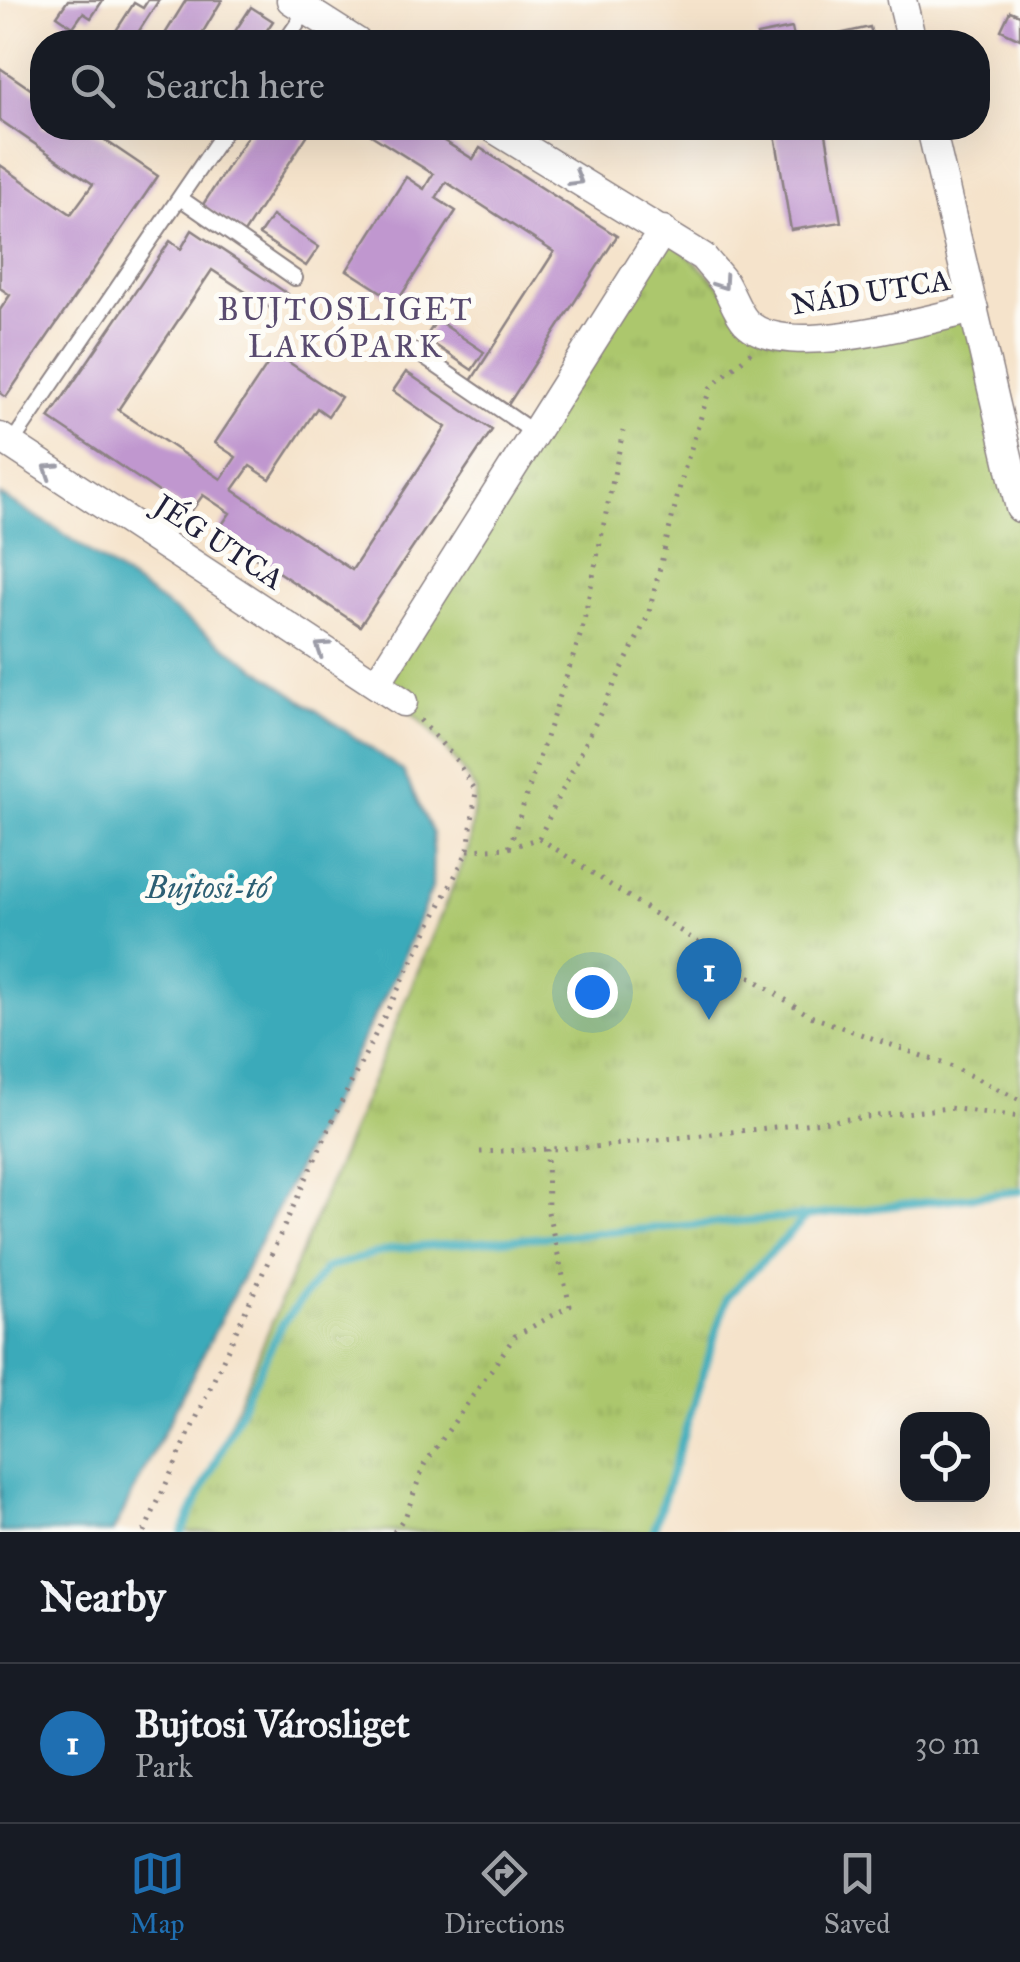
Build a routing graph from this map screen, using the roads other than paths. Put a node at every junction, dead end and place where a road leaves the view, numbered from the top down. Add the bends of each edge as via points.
1 (902, 0) edge
2 (299, 5) edge
3 (290, 30) edge
4 (338, 30) edge
5 (909, 30) edge
6 (220, 140) edge
7 (513, 140) edge
8 (935, 140) edge
9 (180, 198) junction
10 (663, 230) junction
11 (294, 278) dead end
12 (974, 309) junction
13 (414, 351) dead end
14 (536, 434) junction
15 (6, 441) edge
16 (1020, 508) edge
17 (376, 684) junction
18 (403, 702) road end

1 - 5 street
2 - 3 lane
2 - 4 street
6 - 9 lane
7 -> 10 street, NÁD UTCA
8 - 12 street
9 - 11 lane
9 - 15 lane
10 -> 12 street, NÁD UTCA via 702,258 747,322 775,338 841,336
10 - 14 street
12 - 16 street
13 - 14 lane
14 - 17 street
17 -> 15 street, JÉG UTCA
17 - 18 street, JÉG UTCA

